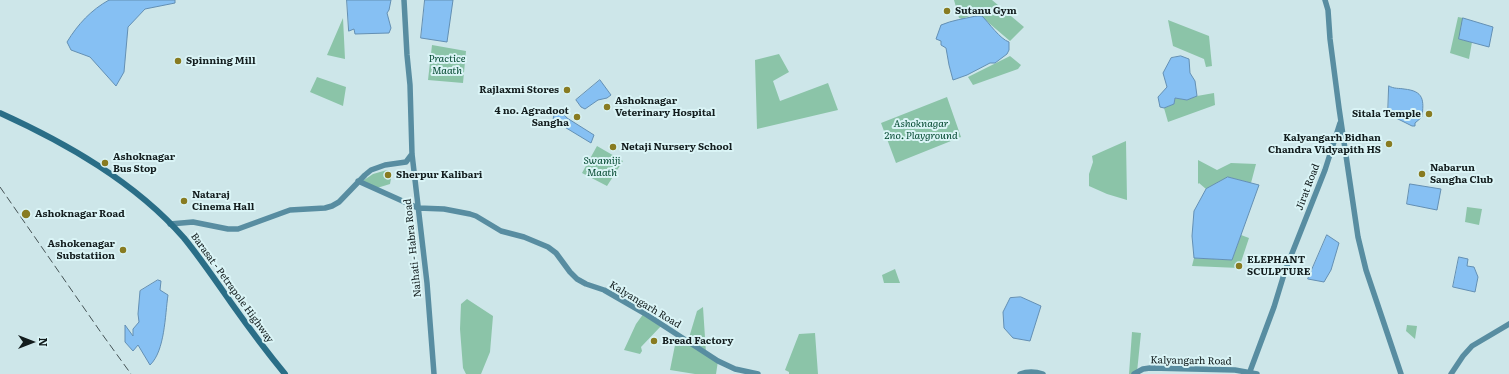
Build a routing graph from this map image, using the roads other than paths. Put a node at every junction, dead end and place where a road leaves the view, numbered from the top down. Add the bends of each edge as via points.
1 (404, 0) edge
2 (1325, 0) edge
3 (0, 113) edge
4 (1341, 120) junction
5 (412, 154) junction
6 (358, 182) junction
7 (418, 208) junction
8 (188, 222) junction
9 (170, 224) junction
10 (181, 235) junction
11 (1509, 324) edge
12 (1249, 373) edge
13 (285, 374) edge
14 (434, 374) edge
15 (758, 374) edge
16 (1020, 374) edge
17 (1042, 374) edge
18 (1134, 374) edge
19 (1257, 374) edge
20 (1401, 374) edge
21 (1452, 374) edge

1 - 5 main road, Naihati - Habra Road
2 - 4 main road, Jirat Road
3 - 9 highway, Barasat - Petrapole Highway via 47,136 100,167 140,196
4 - 12 main road, Jirat Road via 1325,170 1285,271
4 - 20 main road via 1361,252
5 - 6 main road via 406,162 371,170
5 - 7 main road, Naihati - Habra Road
6 - 7 main road
6 - 8 main road via 332,206 315,210 290,210 240,228 228,229
7 - 14 main road, Naihati - Habra Road
7 - 15 main road, Kalyangarh Road via 470,214 496,229 548,247 577,279 604,290 644,313 718,361
8 - 9 main road
8 - 10 main road via 182,226
9 - 10 highway, Barasat - Petrapole Highway
10 - 13 highway, Barasat - Petrapole Highway
11 - 21 main road via 1472,346
12 - 18 main road, Kalyangarh Road via 1150,368
12 - 19 main road, Kalyangarh Road
16 - 17 main road

